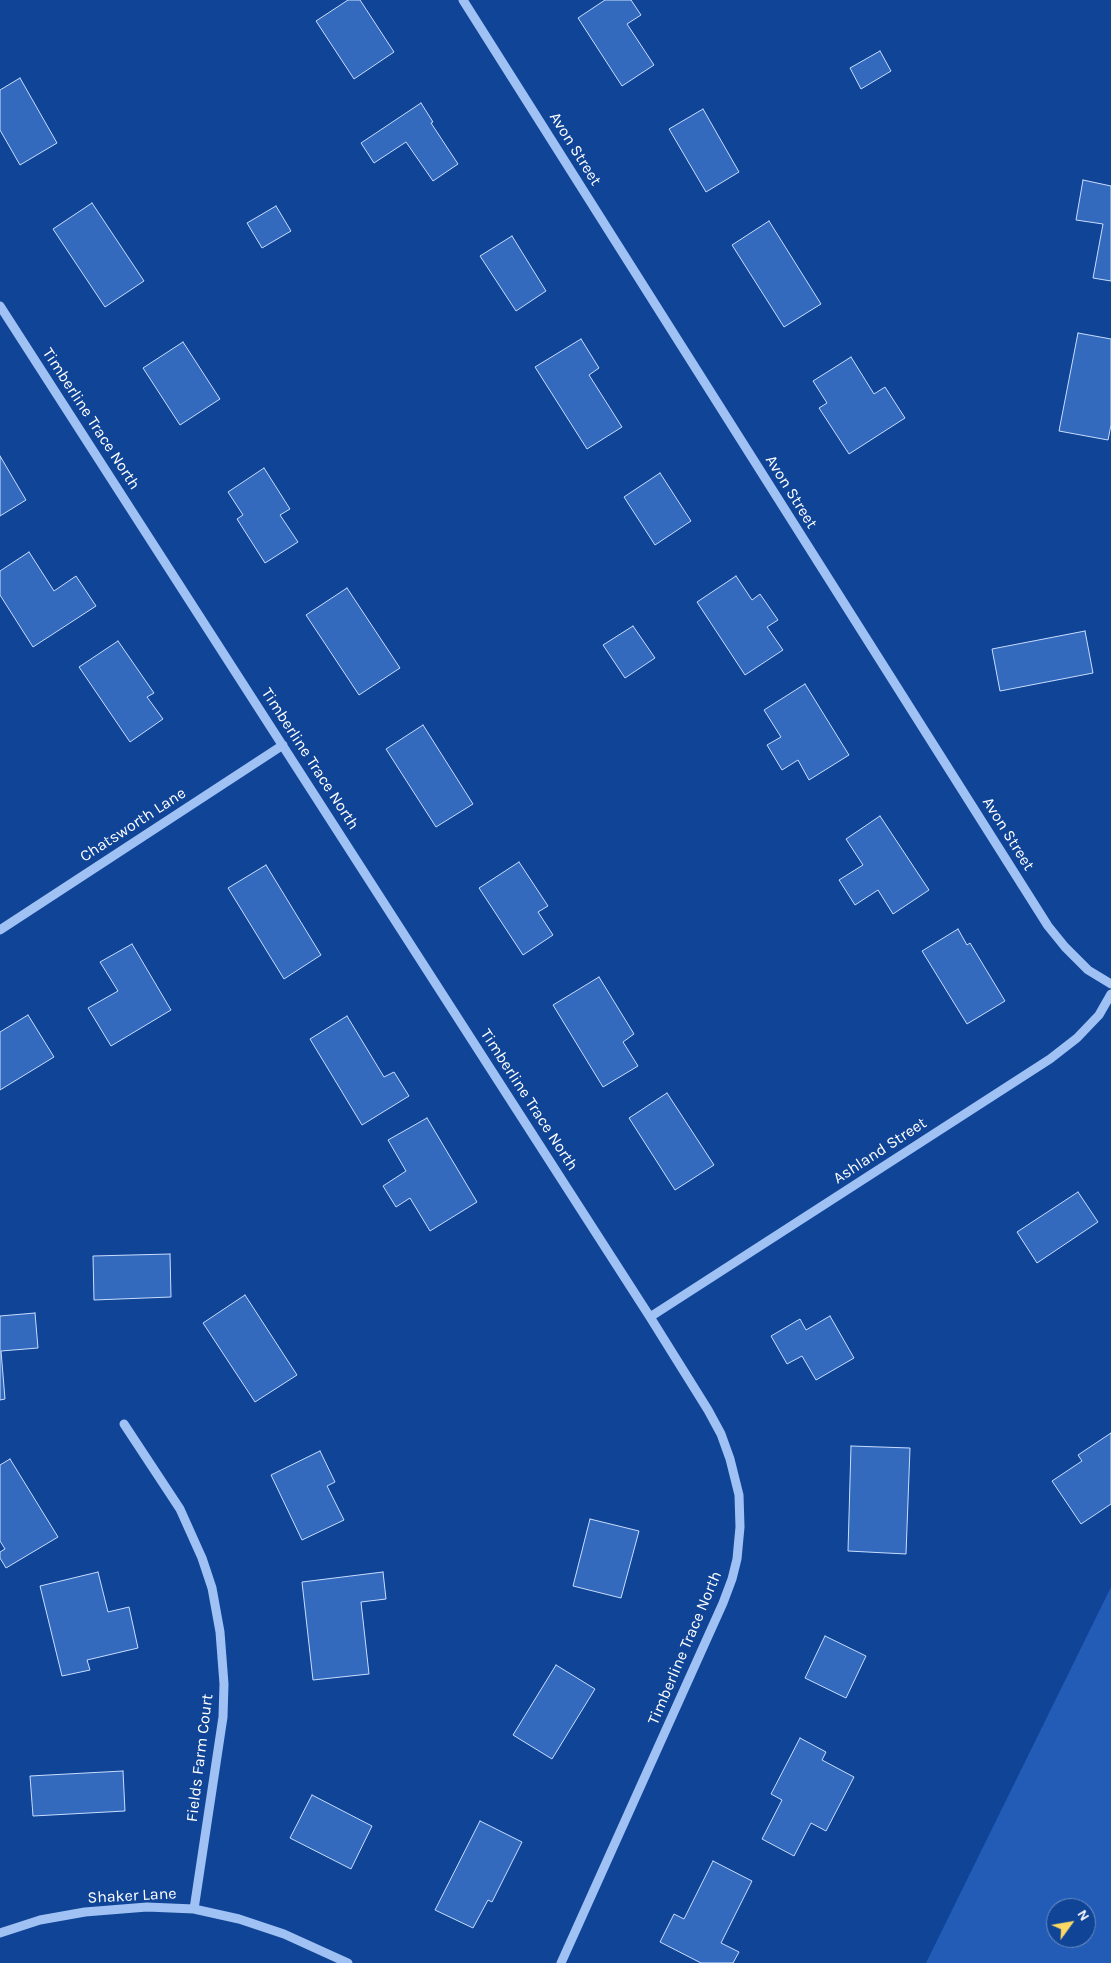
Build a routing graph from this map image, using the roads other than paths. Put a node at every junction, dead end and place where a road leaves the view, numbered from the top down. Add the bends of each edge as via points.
1 (463, 0) edge
2 (0, 306) edge
3 (283, 744) junction
4 (0, 930) edge
5 (1111, 984) edge
6 (1111, 994) edge
7 (650, 1317) junction
8 (124, 1424) dead end
9 (194, 1909) junction
10 (0, 1933) edge
11 (348, 1963) edge
12 (561, 1963) edge

1 - 5 street, Avon Street via 1048,926 1088,970
2 - 3 street, Timberline Trace North
3 - 4 street, Chatsworth Lane
3 - 7 street, Timberline Trace North
6 - 7 street, Ashland Street via 1099,1015 1050,1059
7 - 12 street, Timberline Trace North via 708,1410 730,1459 738,1495 737,1559 723,1603
8 - 9 street, Fields Farm Court via 183,1517 202,1558 212,1588 220,1632 223,1717
9 - 10 street, Shaker Lane via 147,1907 85,1912 40,1920
9 - 11 street, Shaker Lane via 240,1919 284,1934

